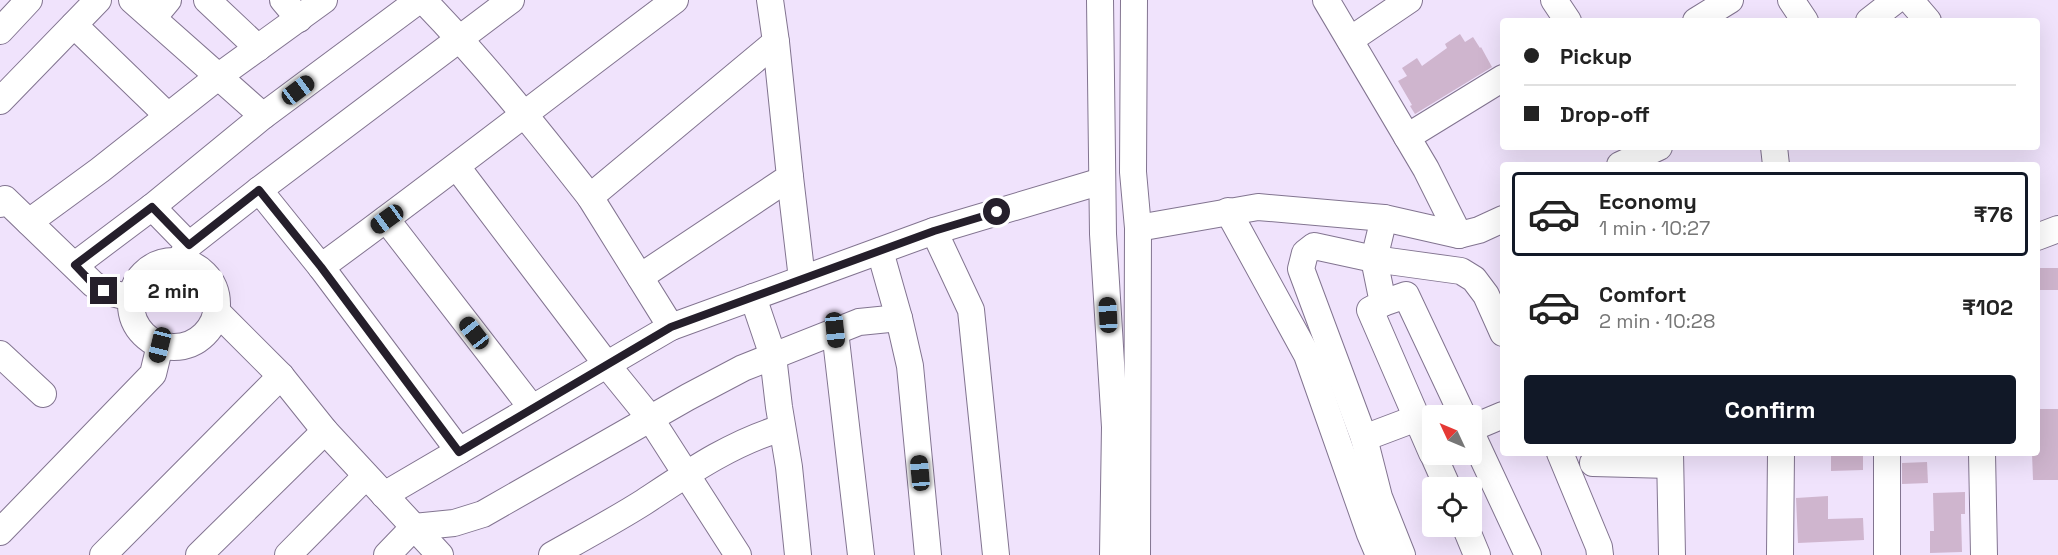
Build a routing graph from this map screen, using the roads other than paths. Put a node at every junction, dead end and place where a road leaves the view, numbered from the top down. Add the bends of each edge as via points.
1 (29, 0) edge
2 (98, 0) edge
3 (132, 0) edge
4 (207, 0) edge
5 (324, 0) edge
6 (421, 0) edge
7 (511, 0) edge
8 (675, 0) edge
9 (770, 0) edge
10 (1100, 0) edge
11 (1134, 0) edge
12 (1326, 0) edge
13 (1409, 0) edge
14 (1730, 0) edge
15 (1791, 0) edge
16 (1896, 0) edge
17 (1910, 0) edge
18 (160, 9) edge
19 (291, 9) edge
20 (1701, 18) edge
21 (1803, 18) edge
22 (1873, 18) edge
23 (1925, 18) edge
24 (74, 25) junction
25 (0, 31) edge
26 (460, 38) junction
27 (1350, 40) junction
28 (776, 42) junction
29 (258, 48) junction
30 (219, 76) junction
31 (1500, 80) edge
32 (0, 101) edge
33 (524, 112) junction
34 (168, 116) junction
35 (263, 116) junction
36 (1407, 137) junction
37 (1657, 152) edge
38 (1629, 162) edge
39 (457, 167) junction
40 (790, 177) junction
41 (1102, 181) junction
42 (259, 190) junction
43 (590, 197) junction
44 (2, 199) edge
45 (152, 207) junction
46 (1228, 211) junction
47 (1384, 218) junction
48 (387, 219) junction
49 (1500, 220) edge
50 (29, 222) junction
51 (1138, 228) junction
52 (2058, 229) edge
53 (934, 231) junction
54 (1459, 235) junction
55 (2040, 236) edge
56 (880, 251) junction
57 (184, 253) junction
58 (1374, 259) junction
59 (75, 265) junction
60 (321, 267) junction
61 (640, 278) junction
62 (802, 279) junction
63 (753, 297) junction
64 (131, 298) junction
65 (1383, 303) junction
66 (217, 312) junction
67 (899, 318) junction
68 (1500, 326) edge
69 (671, 327) junction
70 (835, 330) junction
71 (160, 345) junction
72 (773, 356) junction
73 (2, 360) edge
74 (607, 364) junction
75 (281, 376) junction
76 (42, 394) dead end
77 (1458, 405) edge
78 (532, 408) junction
79 (1500, 416) edge
80 (650, 418) junction
81 (1417, 418) junction
82 (1482, 424) edge
83 (782, 428) junction
84 (1422, 429) edge
85 (325, 431) junction
86 (1364, 438) junction
87 (459, 452) junction
88 (1482, 456) edge
89 (1561, 456) edge
90 (1781, 456) edge
91 (1887, 456) edge
92 (1982, 456) edge
93 (1670, 459) edge
94 (1593, 463) dead end
95 (685, 473) junction
96 (366, 476) junction
97 (384, 495) junction
98 (414, 527) junction
99 (0, 532) edge
100 (1470, 537) edge
101 (104, 555) edge
102 (199, 555) edge
103 (288, 555) edge
104 (387, 555) edge
105 (440, 555) edge
106 (552, 555) edge
107 (738, 555) edge
108 (798, 555) edge
109 (861, 555) edge
110 (928, 555) edge
111 (996, 555) edge
112 (1113, 555) edge
113 (1137, 555) edge
114 (1379, 555) edge
115 (1402, 555) edge
116 (1477, 555) edge
117 (1528, 555) edge
118 (1600, 555) edge
119 (1672, 555) edge
120 (1780, 555) edge
121 (1887, 555) edge
122 (1984, 555) edge

1 - 25 street
2 - 24 street
3 - 18 street
4 - 29 street
5 - 19 street
6 - 26 street
6 - 35 street
7 - 26 street
8 - 33 street
9 - 28 street
10 - 41 street
11 - 51 street via 1133,172
12 - 27 street
13 - 27 street
14 - 20 street
15 - 21 street
16 - 22 street
17 - 23 street
18 - 30 street
19 - 29 street
24 - 32 street
24 - 34 street
26 - 33 street
26 - 42 street
27 - 36 street
28 - 40 street
28 - 43 street
29 - 30 street
30 - 34 street
30 - 35 street
31 - 36 street
33 - 39 street
33 - 43 street
34 - 50 street
35 - 45 street
36 - 54 street
37 - 38 street
39 - 48 street
39 - 74 street
40 - 61 street
40 - 62 street
41 - 53 street
41 - 112 street via 1115,427
42 - 57 street
42 - 60 street
43 - 61 street
44 - 50 street
45 - 57 street
45 - 59 street
46 - 47 street via 1258,207
46 - 51 street
46 - 114 street via 1307,355
47 - 54 street
47 - 58 street
48 - 60 street
48 - 78 street
49 - 54 street
50 - 59 street
51 - 113 street
52 - 55 street
53 - 56 street
53 - 111 street via 971,310
56 - 62 street
56 - 67 street
57 - 64 street via 145,272
57 - 66 street via 209,279 216,292
58 - 65 street
58 - 68 street via 1461,271 1474,279 1486,295
58 - 86 street via 1314,246 1305,253 1301,270
59 - 64 street via 104,291
60 - 87 street
61 - 69 street
62 - 63 street
63 - 69 street
63 - 72 street
64 - 71 street via 135,324
65 - 77 street via 1407,295
65 - 81 street via 1370,310
66 - 71 street via 196,341 183,346
66 - 75 street
67 - 70 street via 859,322
67 - 110 street via 910,366
69 - 74 street
70 - 72 street
70 - 109 street
71 - 99 street via 153,374
72 - 80 street
72 - 83 street
73 - 76 street
74 - 78 street
74 - 80 street
75 - 85 street
75 - 101 street
78 - 87 street
79 - 82 street
80 - 95 street
80 - 98 street via 483,514 454,523
81 - 84 street
81 - 86 street
83 - 95 street via 756,436
83 - 108 street
85 - 96 street
85 - 102 street
86 - 115 street via 1378,497
87 - 97 street
88 - 117 street
89 - 118 street
90 - 120 street
91 - 121 street
92 - 122 street
93 - 94 street
93 - 119 street
95 - 106 street
95 - 107 street
96 - 97 street
96 - 103 street
97 - 98 street
98 - 104 street
98 - 105 street
100 - 116 street

